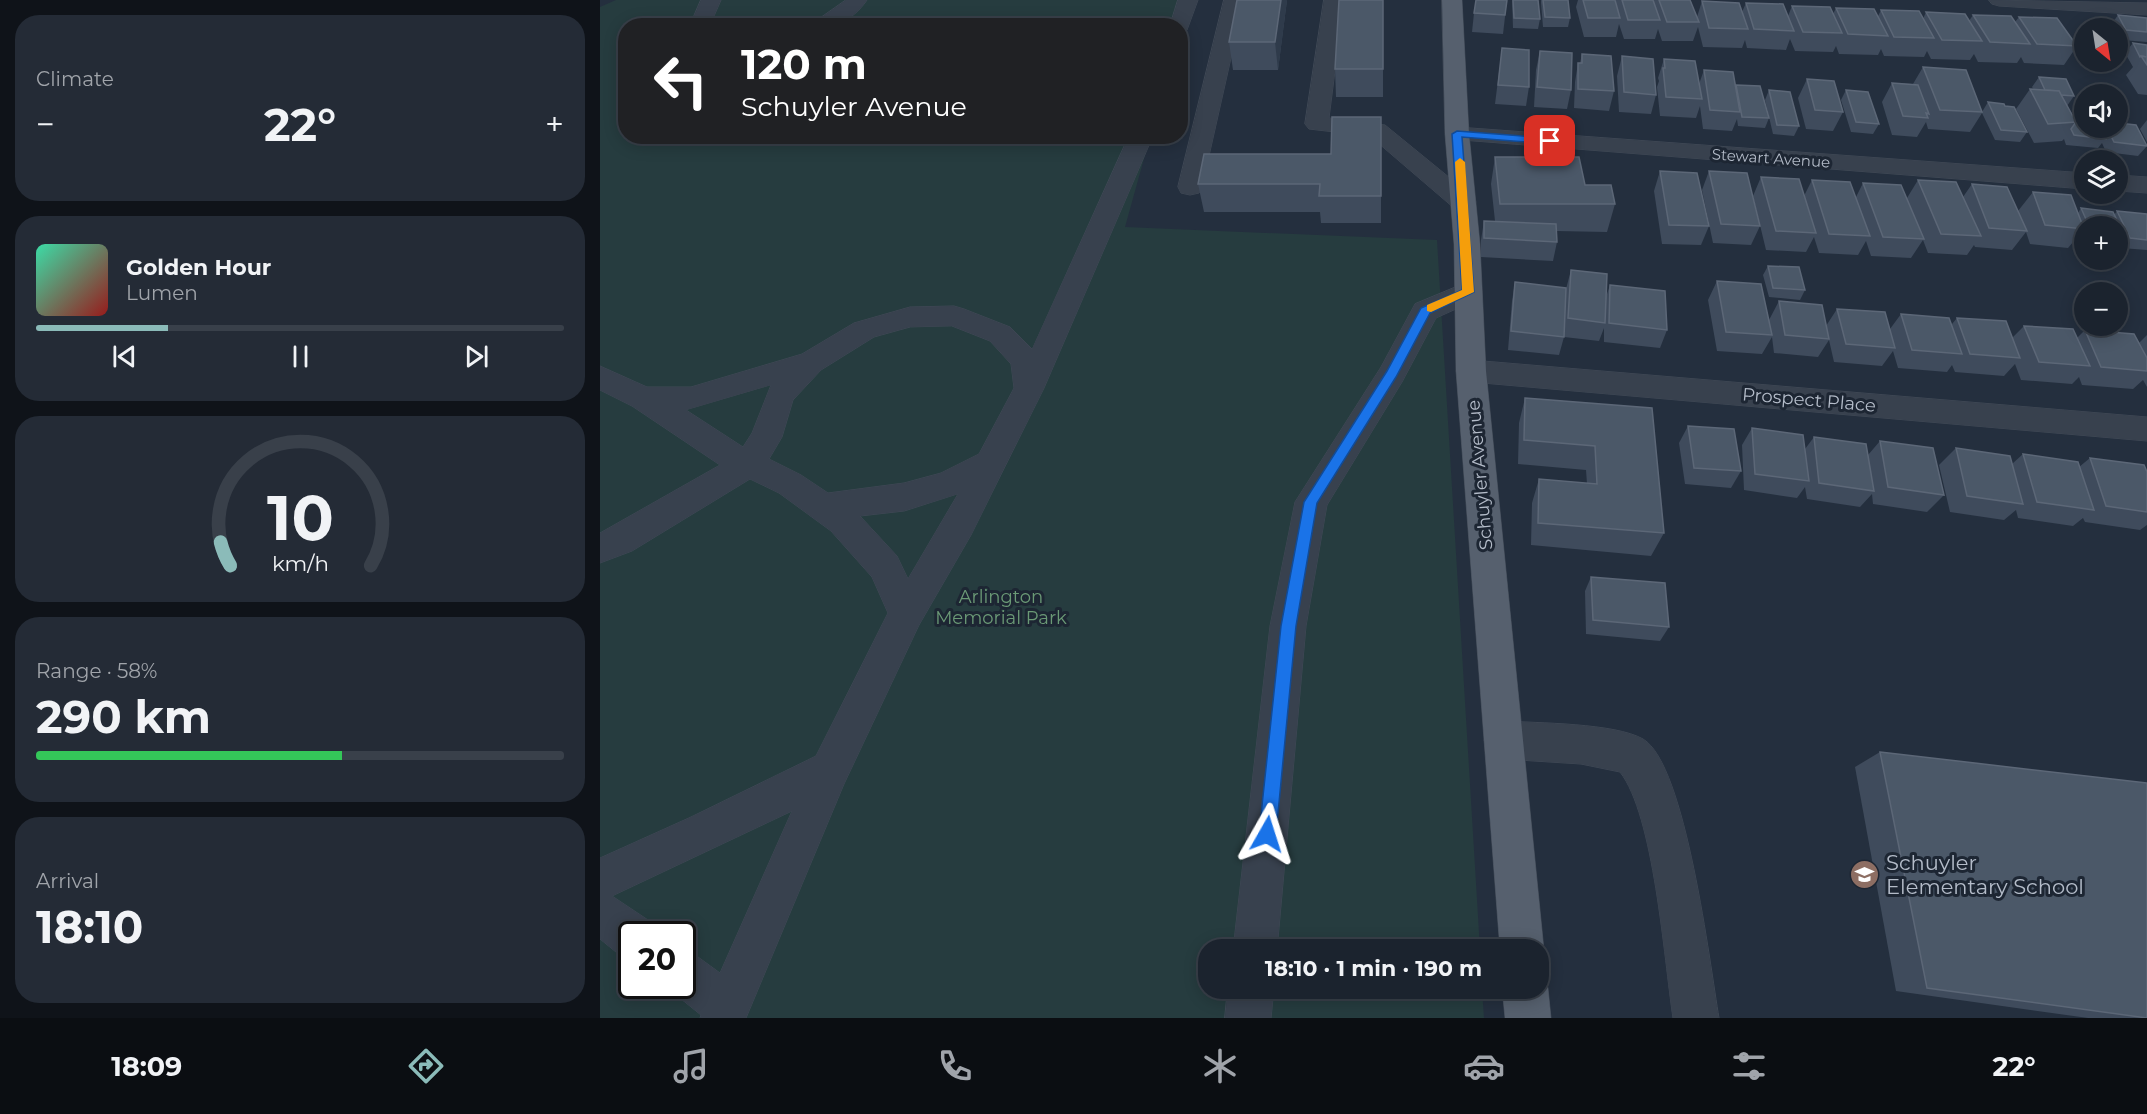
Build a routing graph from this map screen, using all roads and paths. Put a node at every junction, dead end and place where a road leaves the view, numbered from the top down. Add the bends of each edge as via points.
1 (711, 0) edge
2 (857, 0) edge
3 (1188, 0) edge
4 (1234, 0) edge
5 (1334, 0) edge
6 (1452, 0) edge
7 (1999, 0) edge
8 (2147, 9) edge
9 (705, 18) edge
10 (833, 18) edge
11 (1182, 18) edge
12 (1457, 134) junction
13 (1137, 144) edge
14 (2074, 180) edge
15 (2128, 184) edge
16 (2147, 186) edge
17 (1191, 187) dead end
18 (1463, 202) junction
19 (1468, 292) junction
20 (812, 362) junction
21 (1471, 371) junction
22 (600, 377) edge
23 (1029, 388) junction
24 (643, 398) junction
25 (2147, 429) edge
26 (991, 463) junction
27 (749, 464) junction
28 (823, 507) junction
29 (600, 548) edge
30 (906, 614) junction
31 (1503, 740) junction
32 (830, 770) junction
33 (600, 880) edge
34 (600, 913) edge
35 (618, 926) edge
36 (1256, 939) edge
37 (1521, 939) edge
38 (696, 985) edge
39 (1250, 999) edge
40 (1527, 999) edge
41 (726, 1012) edge
42 (1248, 1018) edge
43 (1528, 1018) edge
44 (1696, 1018) edge

1 - 9 street
2 - 10 street
3 - 11 street
4 - 17 street
5 - 18 street via 1317,124 1377,130
6 - 12 main road, Schuyler Avenue
7 - 8 street
12 - 14 street, Stewart Avenue
12 - 18 main road, Schuyler Avenue
13 - 23 street
15 - 16 street
18 - 19 main road, Schuyler Avenue
19 - 21 main road, Schuyler Avenue
19 - 36 street via 1425,311 1392,374 1311,502 1288,626
20 - 23 street via 864,330 910,316 954,316 1000,334 1025,360
20 - 24 street via 692,399
20 - 27 street via 780,395 766,437
21 - 25 street, Prospect Place
21 - 31 main road, Schuyler Avenue
22 - 24 street
23 - 26 street
24 - 27 street
26 - 28 street via 949,484 904,497
26 - 30 street
27 - 28 street via 790,484
27 - 29 street via 620,541
28 - 30 street via 843,521 885,567
30 - 32 street
31 - 37 main road, Schuyler Avenue
31 - 44 street via 1581,745 1631,754 1647,774 1668,847
32 - 33 street
32 - 41 street
34 - 35 street
38 - 41 street
39 - 42 street
40 - 43 main road

